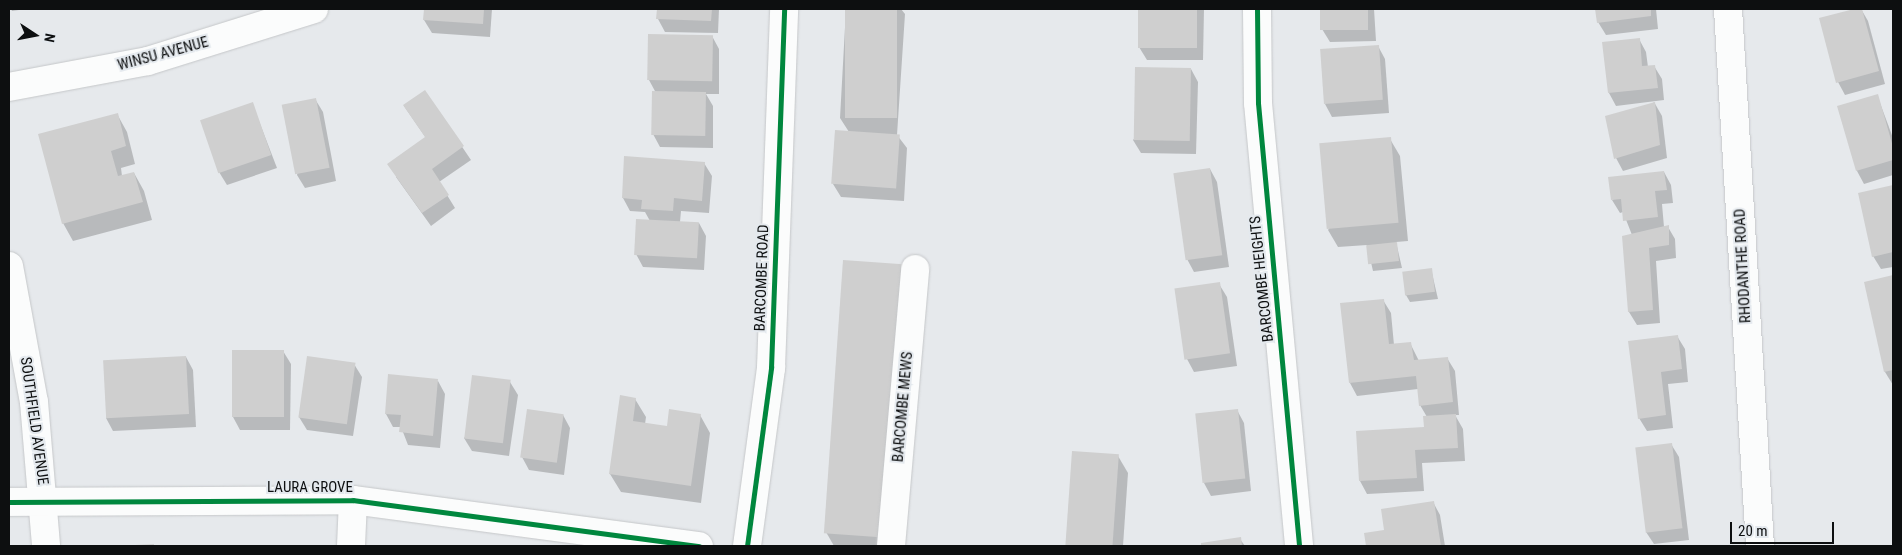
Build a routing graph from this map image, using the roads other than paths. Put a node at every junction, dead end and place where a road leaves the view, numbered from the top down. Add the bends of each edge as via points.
1 (314, 9) edge
2 (784, 9) edge
3 (1257, 9) edge
4 (1728, 9) edge
5 (9, 87) edge
6 (9, 266) edge
7 (915, 268) dead end
8 (353, 500) junction
9 (9, 502) edge
10 (44, 502) junction
11 (1759, 535) edge
12 (578, 538) edge
13 (46, 546) edge
14 (351, 546) edge
15 (699, 546) edge
16 (746, 546) edge
17 (891, 546) edge
18 (1299, 546) edge

1 - 5 street, WINSU AVENUE via 148,61
2 - 16 street, BARCOMBE ROAD via 770,368
3 - 18 street, BARCOMBE HEIGHTS via 1258,103
4 - 11 street, RHODANTHE ROAD
6 - 10 street, SOUTHFIELD AVENUE via 34,402
7 - 17 street, BARCOMBE MEWS
8 - 10 street, LAURA GROVE
8 - 12 street, LAURA GROVE
8 - 14 street
9 - 10 street, LAURA GROVE
10 - 13 street, SOUTHFIELD AVENUE
12 - 15 street, LAURA GROVE

